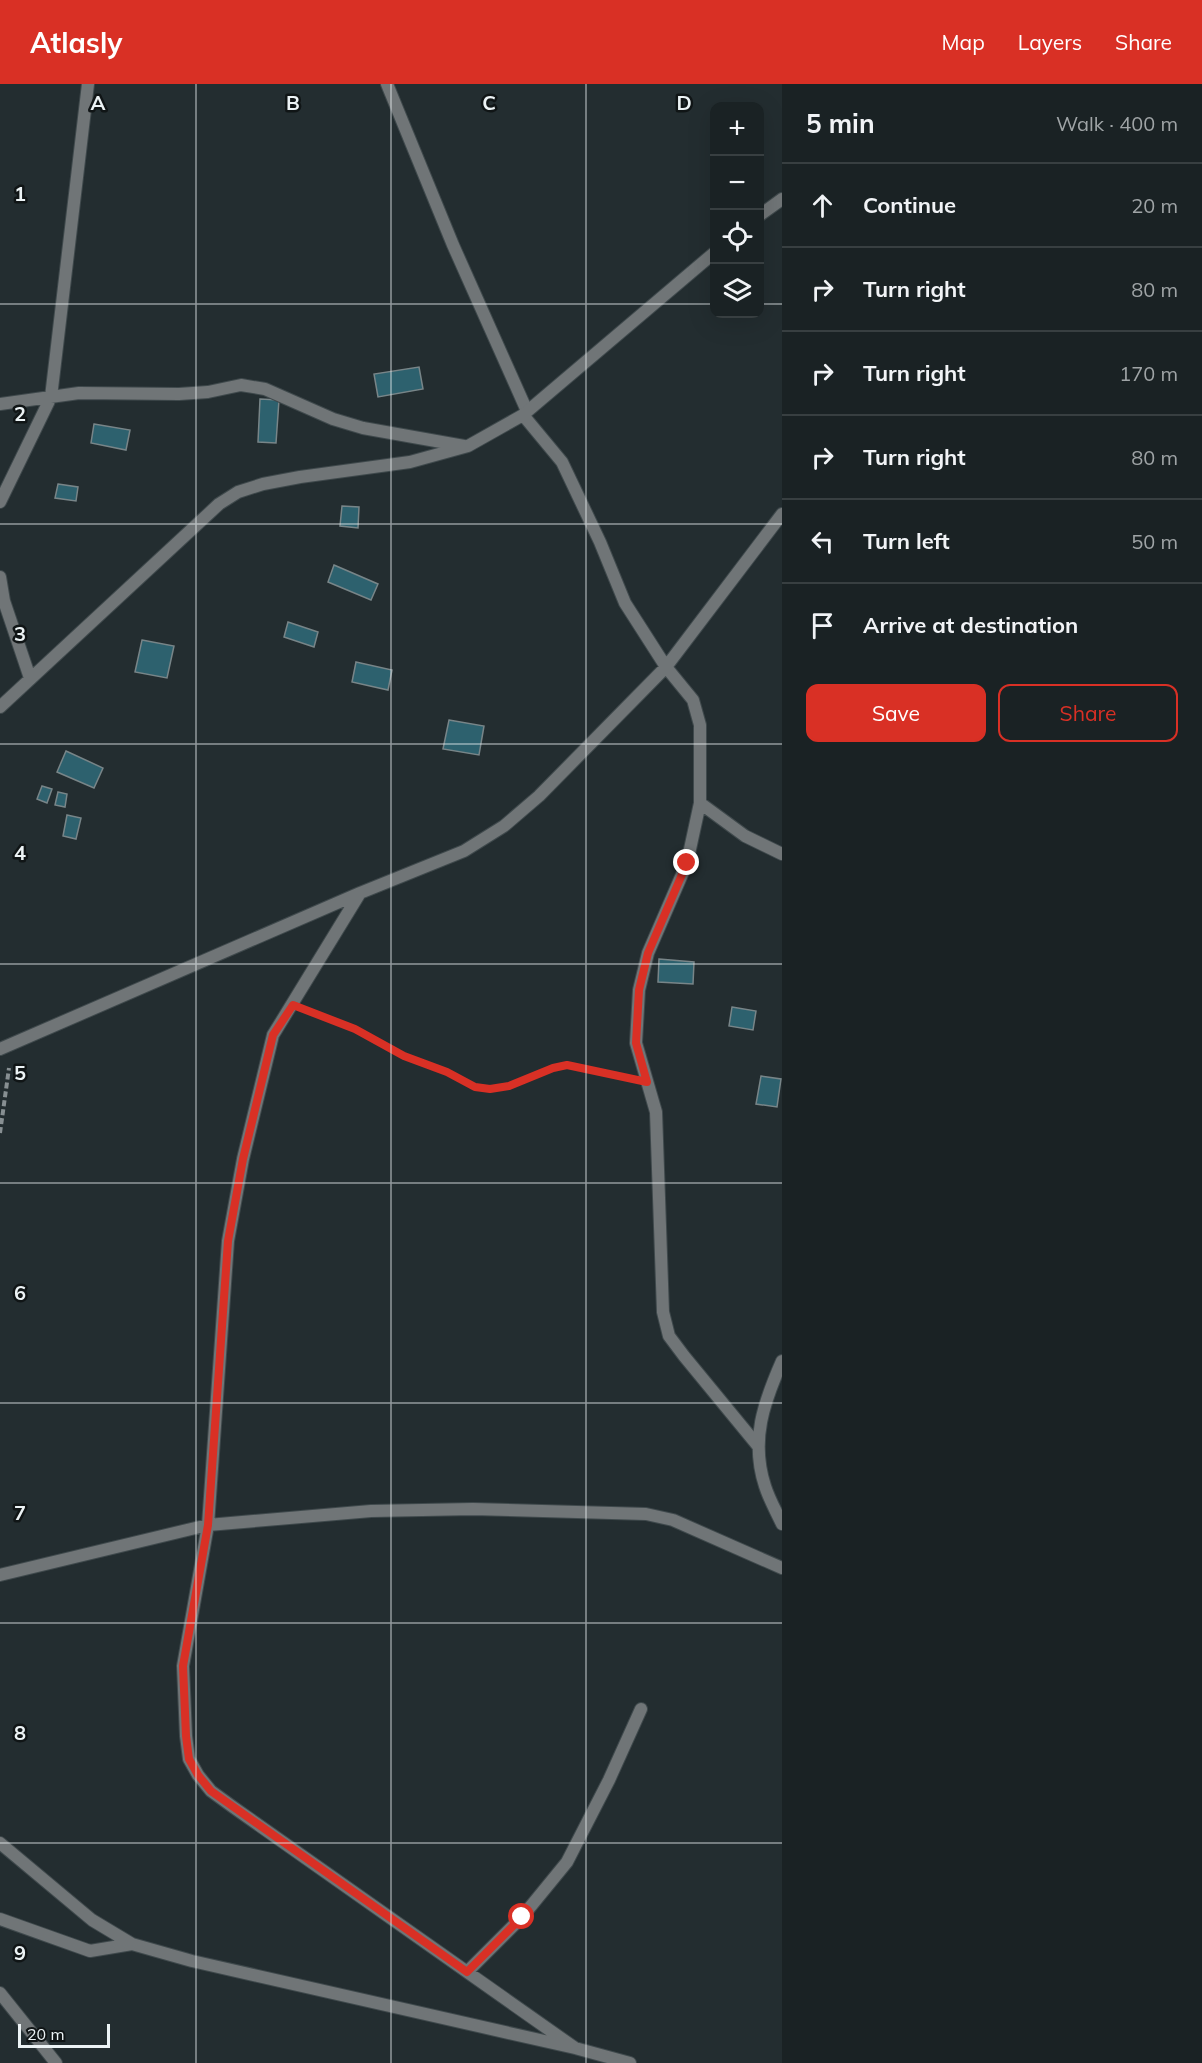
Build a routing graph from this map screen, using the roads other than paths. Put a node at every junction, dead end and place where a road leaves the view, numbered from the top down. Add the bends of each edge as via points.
1 (88, 84) edge
2 (387, 84) edge
3 (782, 199) edge
4 (764, 212) edge
5 (710, 256) edge
6 (51, 397) junction
7 (0, 404) edge
8 (525, 413) junction
9 (468, 446) junction
10 (0, 502) edge
11 (782, 514) edge
12 (0, 577) edge
13 (666, 667) junction
14 (30, 678) junction
15 (0, 707) edge
16 (700, 803) junction
17 (782, 854) edge
18 (360, 893) junction
19 (6, 1047) edge
20 (782, 1361) edge
21 (758, 1446) junction
22 (782, 1524) edge
23 (208, 1525) junction
24 (782, 1568) edge
25 (0, 1575) edge
26 (641, 1709) dead end
27 (0, 1843) edge
28 (0, 1918) edge
29 (132, 1944) junction
30 (467, 1972) junction
31 (0, 1994) edge
32 (575, 2048) junction
33 (56, 2063) edge
34 (630, 2063) edge

1 - 6 street
2 - 8 street
3 - 4 street
5 - 8 street
6 - 7 street
6 - 9 street via 79,393 179,394 253,386 363,428
6 - 10 street
8 - 9 street
8 - 13 street via 562,462 625,603
9 - 14 street via 435,457 300,477 238,492 219,504
11 - 13 street
12 - 14 street
13 - 16 street via 693,700 700,725
13 - 18 street via 539,796 504,826 464,850
14 - 15 street
16 - 17 street via 745,836
16 - 21 street via 687,863 648,953 639,990 636,1043 656,1112 663,1312 669,1336
18 - 19 street
18 - 23 street via 273,1035 243,1159 228,1241
20 - 21 street via 760,1417
21 - 22 street via 764,1485
23 - 24 street via 371,1511 473,1509 645,1514 674,1520
23 - 25 street
23 - 30 street via 183,1666 189,1759 198,1775 211,1791
26 - 30 street via 567,1862 522,1917
27 - 29 street via 92,1920
28 - 29 street via 90,1951
29 - 32 street
30 - 32 street
31 - 33 street
32 - 34 street

